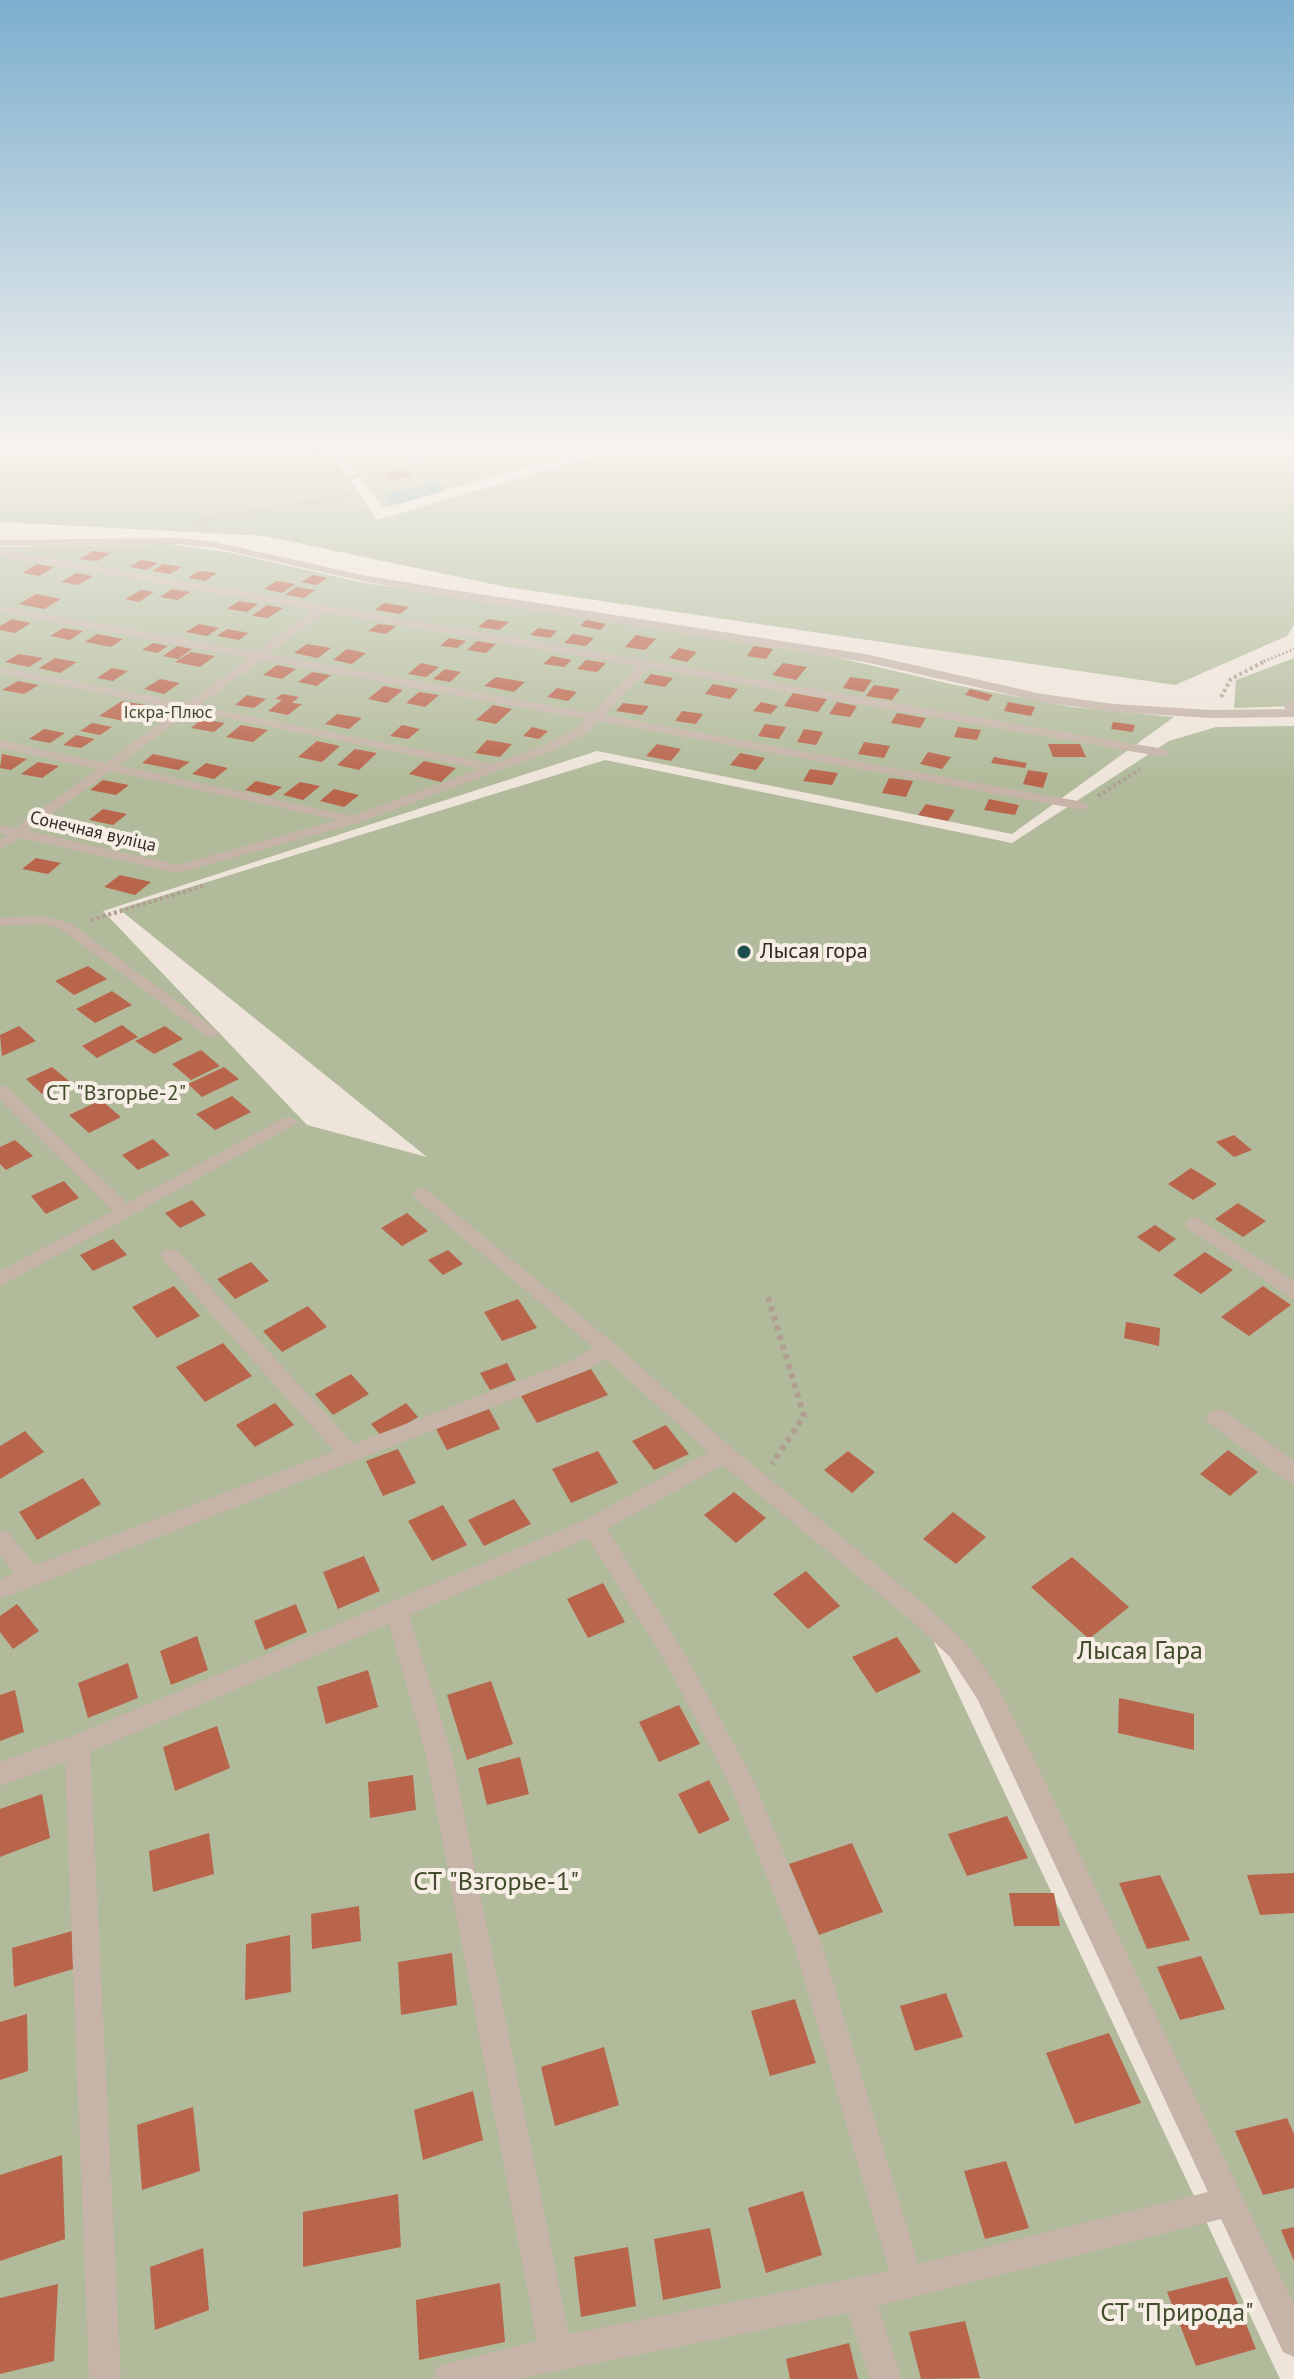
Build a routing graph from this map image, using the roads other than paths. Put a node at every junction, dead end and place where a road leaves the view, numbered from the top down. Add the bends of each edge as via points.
1 (47, 561) edge
2 (289, 561) edge
3 (324, 608) junction
4 (0, 609) edge
5 (258, 656) junction
6 (646, 663) junction
7 (0, 670) edge
8 (189, 706) junction
9 (1294, 710) edge
10 (595, 718) junction
11 (0, 744) edge
12 (1164, 753) dead end
13 (107, 766) junction
14 (498, 768) junction
15 (1083, 806) dead end
16 (353, 820) junction
17 (0, 829) edge
18 (18, 833) junction
19 (0, 846) edge
20 (0, 922) edge
21 (212, 1033) dead end
22 (0, 1090) edge
23 (290, 1122) dead end
24 (421, 1194) dead end
25 (125, 1212) junction
26 (1195, 1224) dead end
27 (170, 1255) dead end
28 (0, 1279) edge
29 (1294, 1292) edge
30 (607, 1348) junction
31 (1218, 1418) dead end
32 (349, 1454) junction
33 (724, 1454) junction
34 (1294, 1474) edge
35 (593, 1526) junction
36 (0, 1539) edge
37 (31, 1577) junction
38 (0, 1589) edge
39 (397, 1612) junction
40 (77, 1746) junction
41 (0, 1774) edge
42 (1228, 2202) junction
43 (908, 2282) junction
44 (858, 2295) junction
45 (1294, 2341) edge
46 (556, 2353) junction
47 (466, 2377) edge
48 (105, 2379) edge
49 (886, 2379) edge

1 - 3 lane
2 - 9 street via 390,583 865,658 1042,698 1211,714
3 - 5 lane
3 - 6 lane
4 - 5 lane
5 - 8 lane
5 - 10 lane
6 - 10 lane
6 - 12 lane
7 - 8 lane
8 - 13 lane
8 - 14 lane
10 - 14 lane via 560,742
10 - 15 lane
11 - 13 lane
13 - 16 lane
13 - 18 lane
14 - 16 lane
16 - 18 lane, Сонечная вуліца via 178,869
17 - 18 lane, Сонечная вуліца
18 - 19 lane
20 - 21 lane via 46,920 67,927
22 - 25 lane
23 - 25 lane
24 - 30 lane
25 - 28 lane
26 - 29 street
27 - 32 lane
30 - 32 lane via 578,1366
30 - 33 lane
31 - 34 street
32 - 37 lane
33 - 35 lane
33 - 42 lane via 921,1615 958,1650 987,1692
35 - 39 lane
35 - 43 lane via 674,1656 740,1779 808,1945
36 - 37 lane
37 - 38 lane
39 - 40 lane
39 - 46 lane via 439,1755
40 - 41 lane
40 - 48 lane
42 - 43 lane
42 - 45 lane
43 - 44 lane
44 - 46 lane
44 - 49 lane
46 - 47 lane

